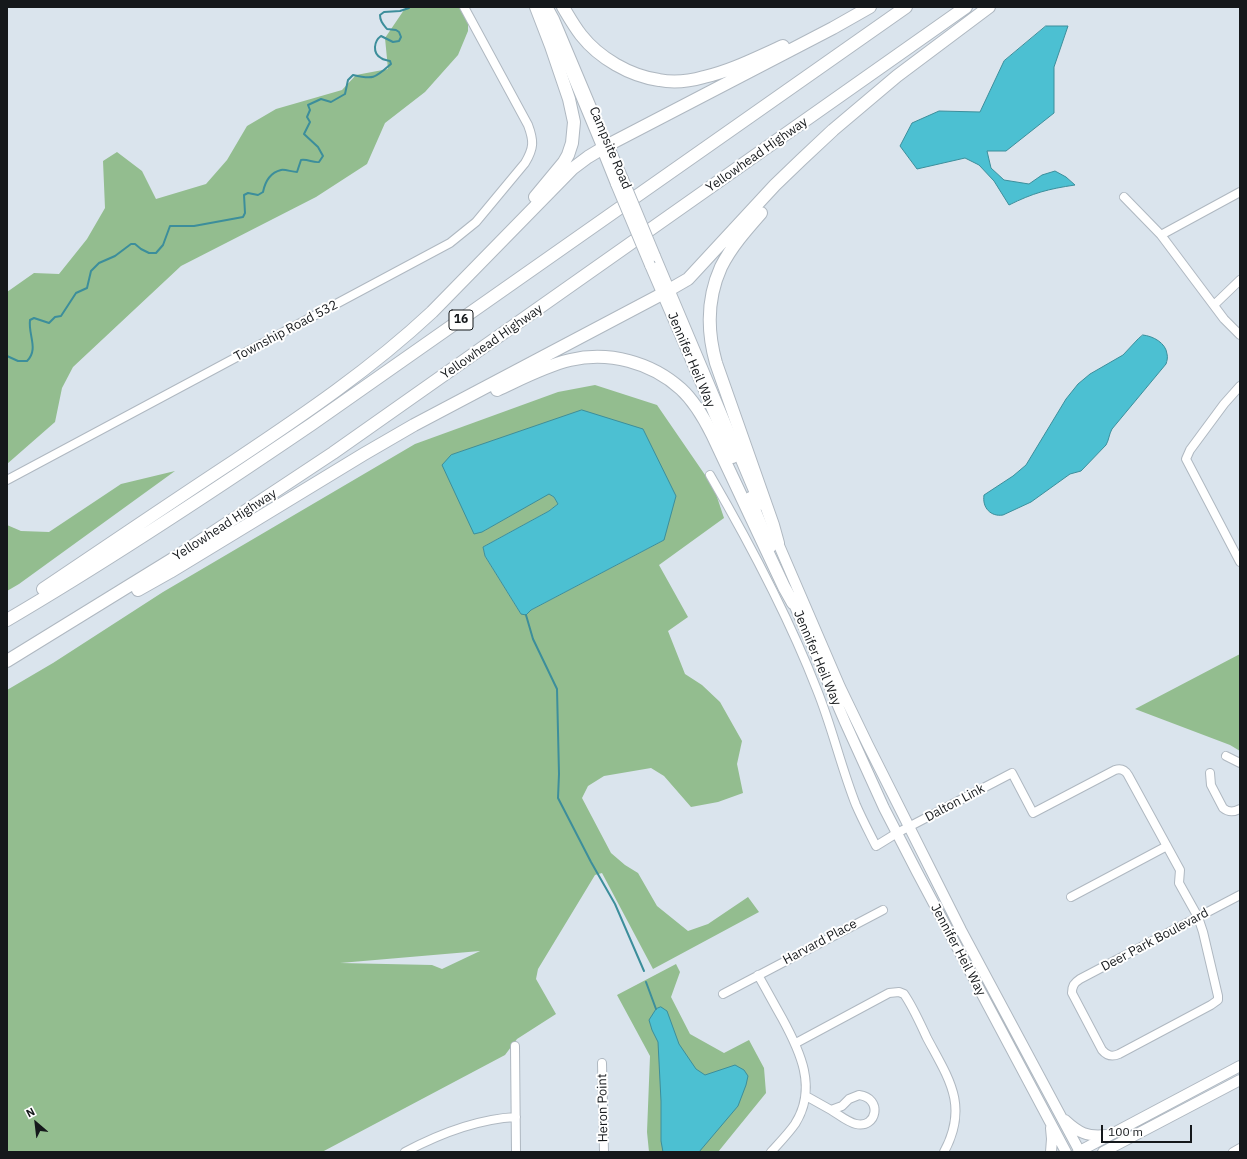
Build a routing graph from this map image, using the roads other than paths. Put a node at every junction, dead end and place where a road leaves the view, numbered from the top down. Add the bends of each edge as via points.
1 (464, 7) edge
2 (536, 7) edge
3 (543, 7) edge
4 (548, 7) edge
5 (563, 7) edge
6 (870, 7) edge
7 (906, 7) edge
8 (966, 7) edge
9 (989, 7) edge
10 (834, 28) junction
11 (833, 130) junction
12 (605, 147) junction
13 (619, 182) junction
14 (1240, 192) edge
15 (1124, 197) dead end
16 (1162, 235) junction
17 (474, 270) junction
18 (1240, 280) edge
19 (666, 292) junction
20 (1214, 305) junction
21 (1240, 335) edge
22 (1240, 386) edge
23 (437, 413) junction
24 (710, 475) dead end
25 (7, 480) edge
26 (778, 543) junction
27 (1240, 562) edge
28 (793, 603) junction
29 (7, 613) edge
30 (7, 620) edge
31 (72, 622) junction
32 (7, 661) edge
33 (1226, 756) dead end
34 (1240, 763) edge
35 (1210, 773) dead end
36 (1240, 809) edge
37 (908, 828) junction
38 (897, 833) junction
39 (876, 846) joint
40 (1167, 846) junction
41 (1240, 895) edge
42 (1071, 897) dead end
43 (883, 910) dead end
44 (1198, 917) junction
45 (758, 975) junction
46 (723, 994) dead end
47 (796, 1043) junction
48 (514, 1046) dead end
49 (602, 1063) dead end
50 (1240, 1066) edge
51 (1240, 1080) edge
52 (806, 1096) junction
53 (831, 1110) junction
54 (1059, 1114) junction
55 (516, 1117) junction
56 (1049, 1120) junction
57 (1110, 1135) junction
58 (1114, 1148) edge
59 (1240, 1148) edge
60 (405, 1152) edge
61 (516, 1152) edge
62 (604, 1152) edge
63 (771, 1152) edge
64 (944, 1152) edge
65 (1051, 1152) edge
66 (1066, 1152) edge
67 (1079, 1152) edge
68 (1103, 1152) edge
69 (1233, 1152) edge

1 - 25 street, Township Road 532 via 528,125 533,144 526,163 476,222 450,243
2 - 17 highway via 571,105 574,122 572,143 564,162
3 - 12 street, Campsite Road
4 - 12 street, Campsite Road
5 - 10 highway via 582,36 603,56 619,67 659,80 678,81 720,73 805,37
6 - 10 highway
7 - 30 highway, 16 via 312,424 128,545
8 - 31 highway, Yellowhead Highway via 392,412 244,512
9 - 11 highway via 897,76
10 - 12 highway
11 - 19 highway via 775,185 688,279
11 - 26 highway via 740,237 721,267 710,309 710,338 716,363
12 - 13 main road, Campsite Road
12 - 17 highway via 572,170
13 - 19 main road, Campsite Road, bridge via 655,256
13 - 19 main road, Jennifer Heil Way, bridge via 650,265
14 - 16 street
15 - 16 street
16 - 20 street
17 - 29 highway via 411,332 314,407
18 - 20 street
19 - 23 highway
19 - 26 main road, Jennifer Heil Way
19 - 28 main road, Jennifer Heil Way via 785,578
20 - 21 street
22 - 27 street via 1224,404 1186,459
23 - 28 highway via 458,407 570,360 607,357 651,369 682,390 705,420
23 - 31 highway via 364,454 170,572 103,610
24 - 39 street, Jennifer Heil Way via 755,555 792,629 818,691 856,804
26 - 37 main road, Jennifer Heil Way via 840,687
28 - 38 main road, Jennifer Heil Way
31 - 32 highway, Yellowhead Highway
33 - 34 street
35 - 36 street via 1213,789 1223,808 1233,812
37 - 38 street, Dalton Link
37 - 40 street, Dalton Link via 1012,773 1033,813 1119,769 1126,772
37 - 54 main road, Jennifer Heil Way
38 - 39 street, Dalton Link
38 - 56 main road, Jennifer Heil Way
40 - 42 street
40 - 44 street via 1180,870 1179,884
41 - 44 street, Deer Park Boulevard
43 - 45 street, Harvard Place
44 - 44 street, Deer Park Boulevard via 1218,991 1218,1000 1119,1054 1112,1056 1105,1053 1074,996 1074,983
45 - 46 street, Harvard Place
45 - 47 street
47 - 52 street via 806,1077
47 - 64 street via 889,993 904,994 952,1088 956,1114 952,1135
48 - 55 street
49 - 62 street, Heron Point
50 - 57 main road
51 - 58 main road
52 - 53 street
52 - 63 street via 795,1124
53 - 53 street via 851,1122 865,1124 873,1118 875,1106 868,1098 859,1095
54 - 57 main road via 1084,1135
54 - 67 main road, Jennifer Heil Way
55 - 60 street via 503,1117 463,1127 432,1138
55 - 61 street
56 - 65 main road
56 - 66 main road, Jennifer Heil Way
57 - 67 main road
58 - 68 main road
59 - 69 street

